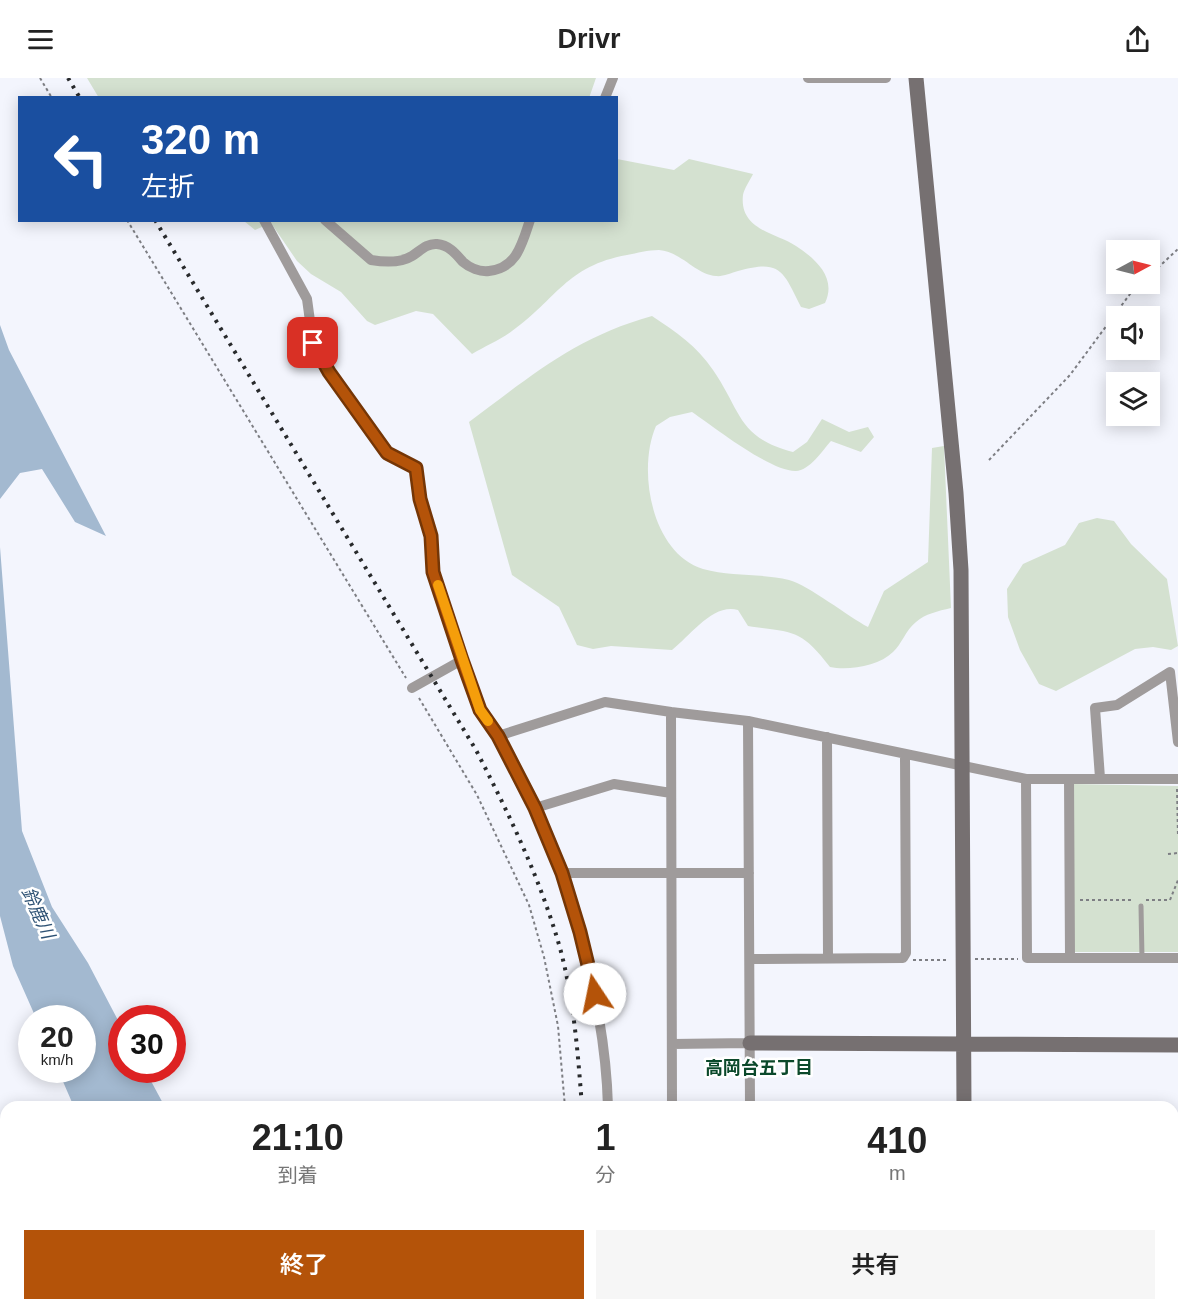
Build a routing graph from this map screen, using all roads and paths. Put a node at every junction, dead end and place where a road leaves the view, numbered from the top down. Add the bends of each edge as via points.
1 (40, 78) edge
2 (613, 78) edge
3 (808, 78) edge
4 (886, 78) edge
5 (916, 78) edge
6 (51, 96) edge
7 (607, 96) edge
8 (128, 222) edge
9 (265, 222) edge
10 (327, 222) edge
11 (529, 222) edge
12 (1178, 249) edge
13 (1160, 266) edge
14 (1130, 294) edge
15 (989, 460) dead end
16 (462, 660) junction
17 (412, 688) junction
18 (671, 712) junction
19 (748, 721) junction
20 (498, 736) junction
21 (827, 737) junction
22 (1178, 742) edge
23 (905, 755) junction
24 (963, 767) junction
25 (1100, 778) junction
26 (1026, 779) junction
27 (1069, 779) junction
28 (1177, 783) edge
29 (671, 793) junction
30 (535, 808) junction
31 (1178, 837) edge
32 (1178, 853) edge
33 (1168, 854) dead end
34 (562, 873) junction
35 (671, 873) junction
36 (749, 873) junction
37 (1178, 880) edge
38 (1070, 901) junction
39 (1141, 906) dead end
40 (828, 958) junction
41 (903, 958) junction
42 (1027, 958) junction
43 (1070, 958) junction
44 (1142, 958) junction
45 (1178, 958) edge
46 (750, 959) junction
47 (975, 959) dead end
48 (952, 960) dead end
49 (750, 1043) junction
50 (672, 1044) junction
51 (963, 1045) junction
52 (1178, 1045) edge
53 (564, 1101) edge
54 (608, 1101) edge
55 (672, 1101) edge
56 (750, 1101) edge
57 (964, 1101) edge

1 - 6 path
2 - 7 street
3 - 4 street
5 - 24 street via 956,493 963,639
8 - 17 path
9 - 16 street via 307,299 318,355 387,453 416,468 431,536 433,572
10 - 11 street via 371,260 406,259 436,244 451,249 481,271 510,263 520,249
12 - 13 path
14 - 15 path via 1070,375
16 - 17 street
16 - 20 street via 480,710
17 - 53 path via 477,795 529,905 558,1026
18 - 19 street
18 - 20 street via 605,702
18 - 29 street
19 - 21 street
19 - 36 street
20 - 30 street
21 - 23 street
21 - 40 street
22 - 25 street via 1170,672 1117,705 1095,708
23 - 24 street
23 - 41 street
24 - 26 street
24 - 51 street
25 - 27 street
25 - 28 street
26 - 27 street
26 - 42 street
27 - 38 street
28 - 31 path
29 - 30 street via 614,784
29 - 35 street
30 - 34 street
32 - 33 path
34 - 35 street
34 - 54 street via 591,975
35 - 36 street
35 - 50 street
36 - 46 street
37 - 38 path via 1170,900
38 - 43 street
39 - 44 lane
40 - 41 street
40 - 46 street
41 - 48 path
42 - 43 street
42 - 47 path
43 - 44 street
44 - 45 street
46 - 49 street
49 - 50 street
49 - 51 street
49 - 56 street
50 - 55 street
51 - 52 street
51 - 57 street

